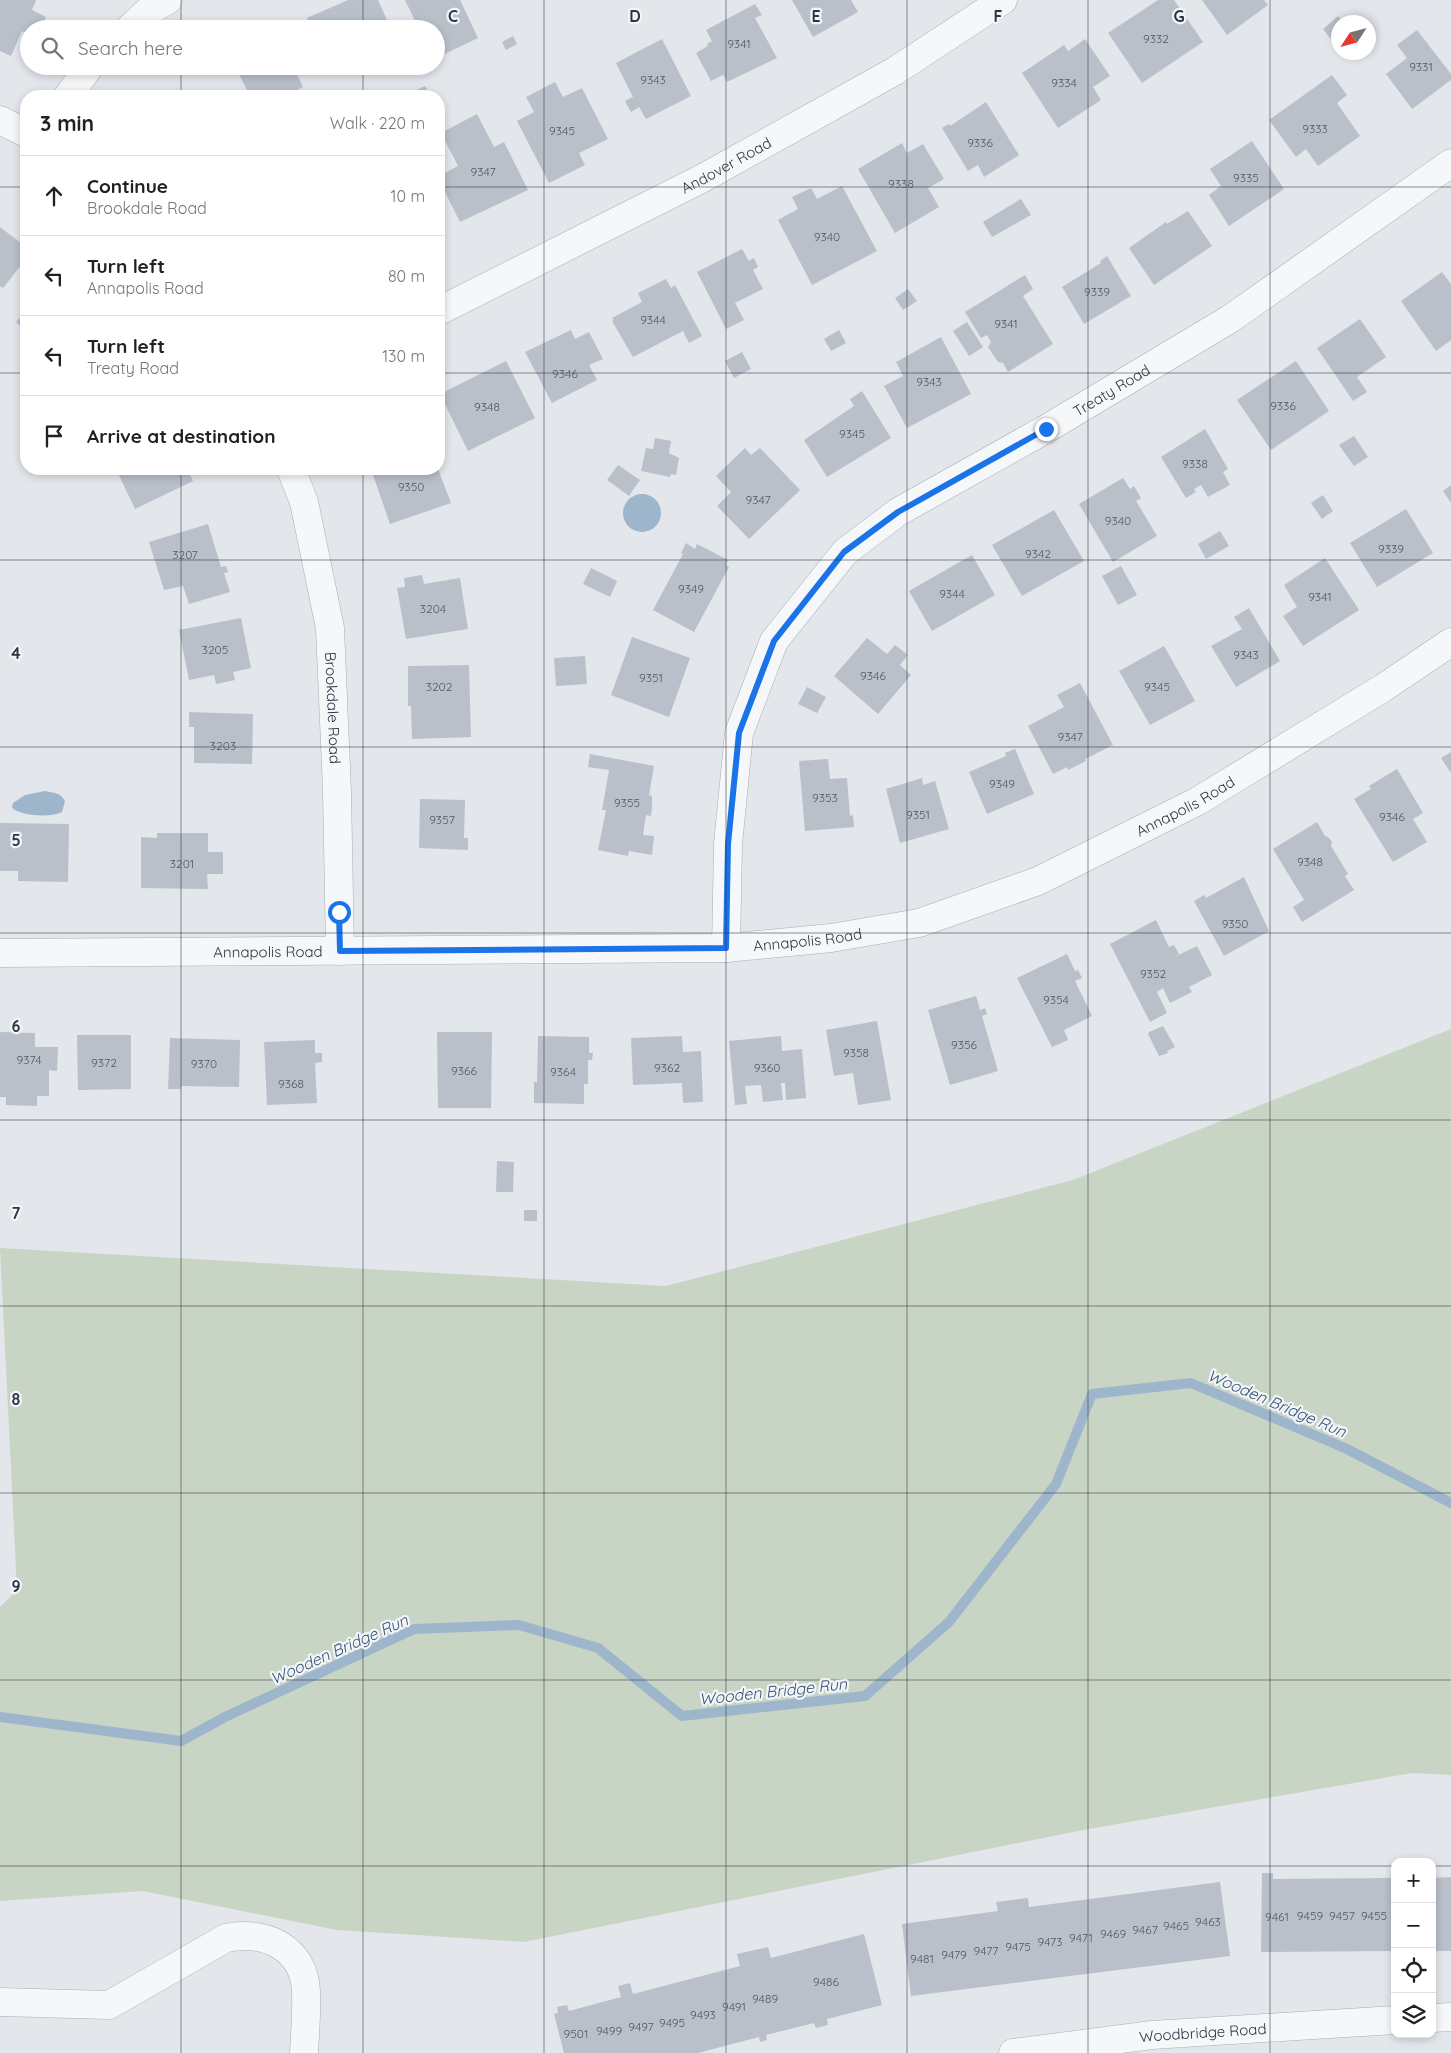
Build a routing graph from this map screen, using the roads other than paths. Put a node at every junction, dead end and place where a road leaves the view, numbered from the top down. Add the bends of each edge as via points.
1 (168, 0) edge
2 (1003, 0) edge
3 (139, 20) edge
4 (83, 75) edge
5 (72, 90) edge
6 (0, 120) edge
7 (20, 130) edge
8 (1451, 162) edge
9 (445, 308) edge
10 (293, 475) edge
11 (1451, 642) edge
12 (726, 948) junction
13 (340, 951) junction
14 (0, 953) edge
15 (0, 2002) edge
16 (1451, 2017) edge
17 (1436, 2018) edge
18 (1391, 2020) edge
19 (1019, 2052) edge
20 (304, 2053) edge

1 - 3 street
2 - 9 street, Andover Road via 895,71 720,168
4 - 5 street
6 - 7 street
8 - 12 street, Treaty Road via 1230,319 1046,429 898,512 844,552 774,641 739,733 728,844
10 - 13 street, Brookdale Road via 304,502 330,628
11 - 12 street, Annapolis Road via 1383,688 1198,801 1038,881 919,923 831,938
12 - 13 street, Annapolis Road
13 - 14 street, Annapolis Road
15 - 20 street via 109,2005 226,1938 244,1934 262,1936 293,1956 302,1972 306,1990
16 - 17 street
18 - 19 street, Woodbridge Road via 1152,2035

